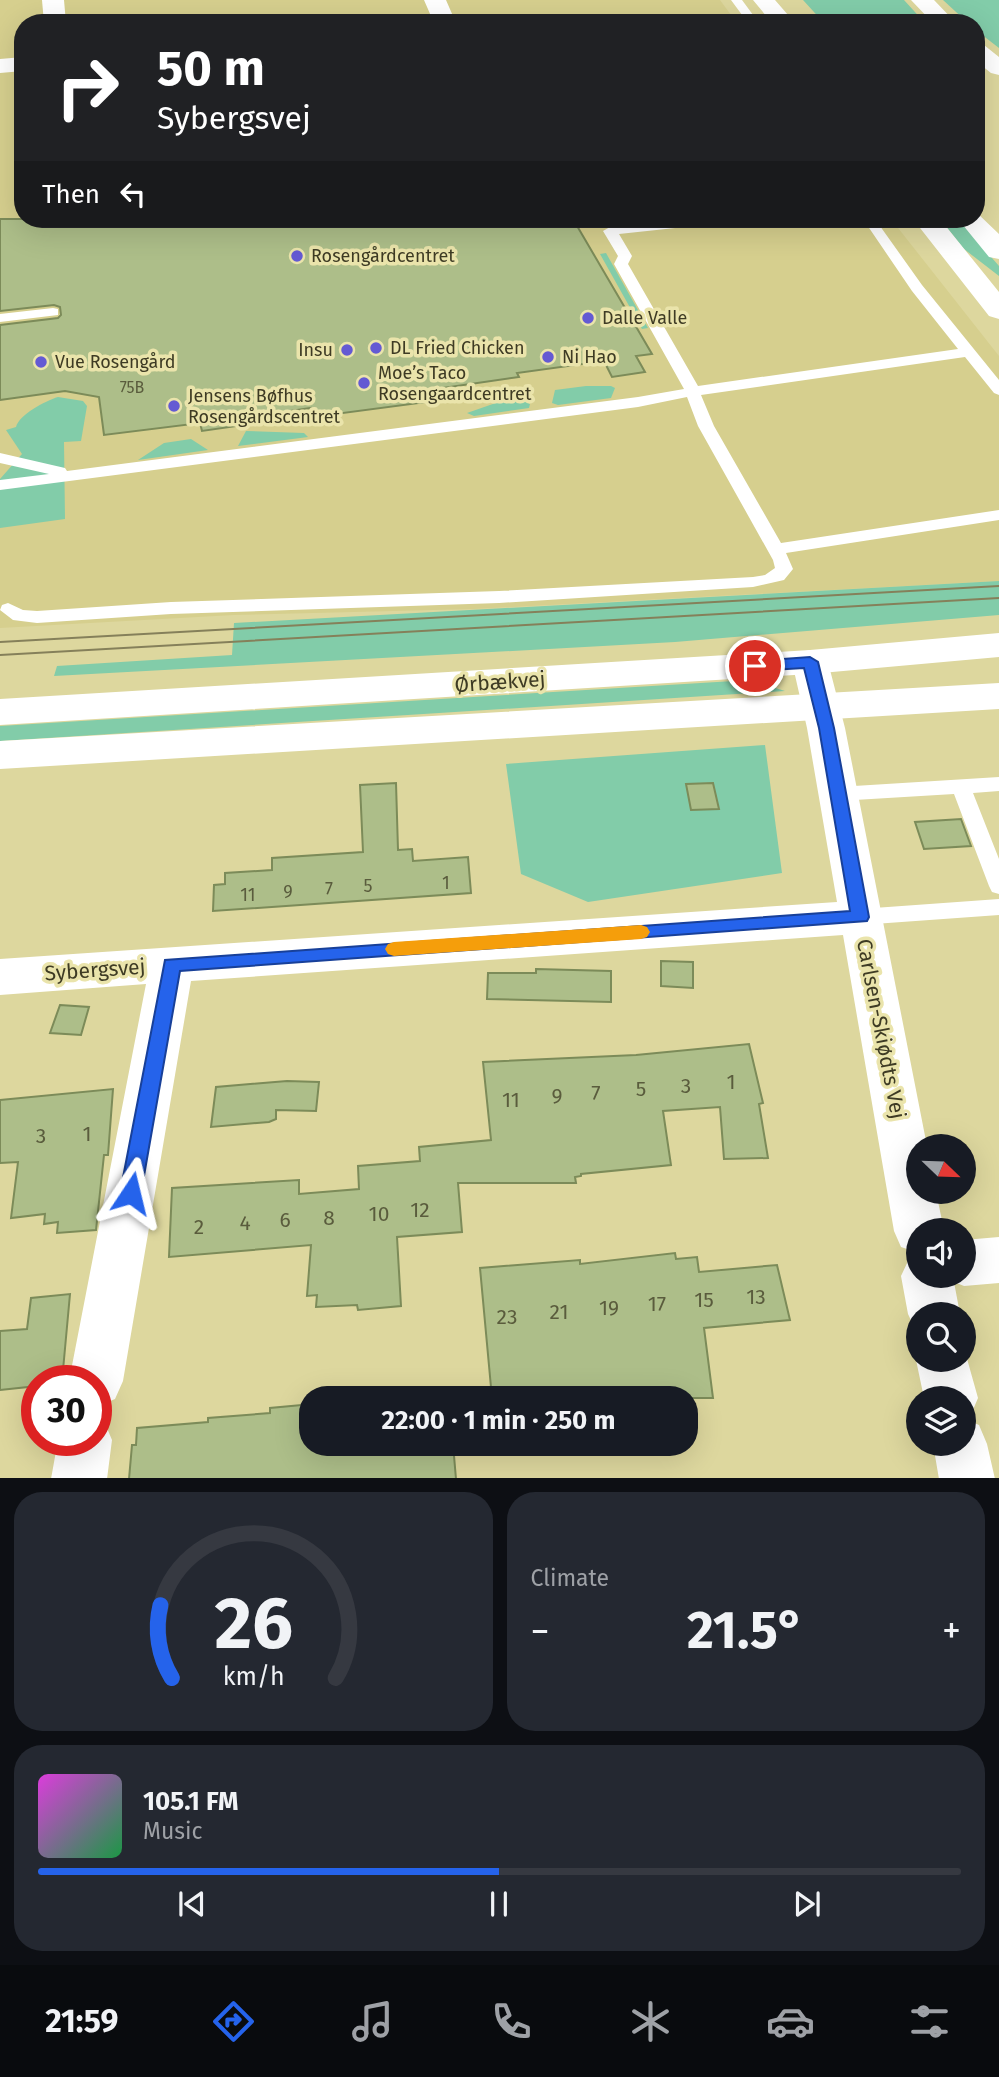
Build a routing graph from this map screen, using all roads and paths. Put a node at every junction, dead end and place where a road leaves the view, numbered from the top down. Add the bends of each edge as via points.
1 (736, 0) edge
2 (764, 0) edge
3 (922, 0) edge
4 (747, 14) edge
5 (776, 14) edge
6 (936, 14) edge
7 (985, 57) edge
8 (999, 68) edge
9 (638, 228) edge
10 (875, 228) edge
11 (933, 228) edge
12 (979, 228) edge
13 (999, 251) edge
14 (951, 253) junction
15 (999, 285) edge
16 (999, 310) edge
17 (53, 312) dead end
18 (0, 318) edge
19 (969, 352) junction
20 (999, 390) edge
21 (692, 393) junction
22 (0, 458) edge
23 (77, 475) junction
24 (0, 485) edge
25 (999, 515) edge
26 (776, 549) junction
27 (8, 609) dead end
28 (999, 645) edge
29 (810, 662) junction
30 (999, 684) edge
31 (0, 690) edge
32 (999, 696) edge
33 (952, 698) junction
34 (205, 701) junction
35 (821, 707) junction
36 (0, 712) edge
37 (999, 713) edge
38 (0, 755) edge
39 (999, 784) edge
40 (961, 786) junction
41 (838, 794) junction
42 (999, 886) edge
43 (999, 907) edge
44 (860, 917) junction
45 (172, 965) junction
46 (0, 977) edge
47 (917, 1218) edge
48 (999, 1260) edge
49 (976, 1262) edge
50 (99, 1365) edge
51 (83, 1456) edge
52 (962, 1456) edge
53 (79, 1478) edge
54 (967, 1478) edge

1 - 4 lane
2 - 5 main road
3 - 6 main road
7 - 8 main road
9 - 21 lane via 610,231 625,256 621,264 629,280
10 - 19 lane
11 - 14 main road
12 - 13 main road
14 - 15 main road
14 - 16 main road
17 - 18 lane
19 - 20 lane
19 - 21 lane
21 - 23 lane
21 - 26 lane
22 - 23 lane
23 - 24 lane
25 - 26 lane
26 - 27 lane via 784,569 769,580 753,582 37,617 19,616
28 - 29 main road, Ørbækvej
29 - 34 main road, Ørbækvej
29 - 35 main road, Carlsen-Skiødts Vej
30 - 33 main road
31 - 34 main road via 124,689
32 - 33 main road, Ørbækvej
33 - 35 main road, Ørbækvej
34 - 36 main road, Ørbækvej
35 - 37 main road via 927,715
35 - 38 main road, Ørbækvej
35 - 41 main road, Carlsen-Skiødts Vej
39 - 40 lane
40 - 41 lane
40 - 42 lane
41 - 44 main road, Carlsen-Skiødts Vej
43 - 44 lane
44 - 45 main road, Sybergsvej
44 - 47 main road, Carlsen-Skiødts Vej
45 - 46 main road, Sybergsvej
45 - 50 main road
48 - 49 main road
51 - 53 main road
52 - 54 main road

